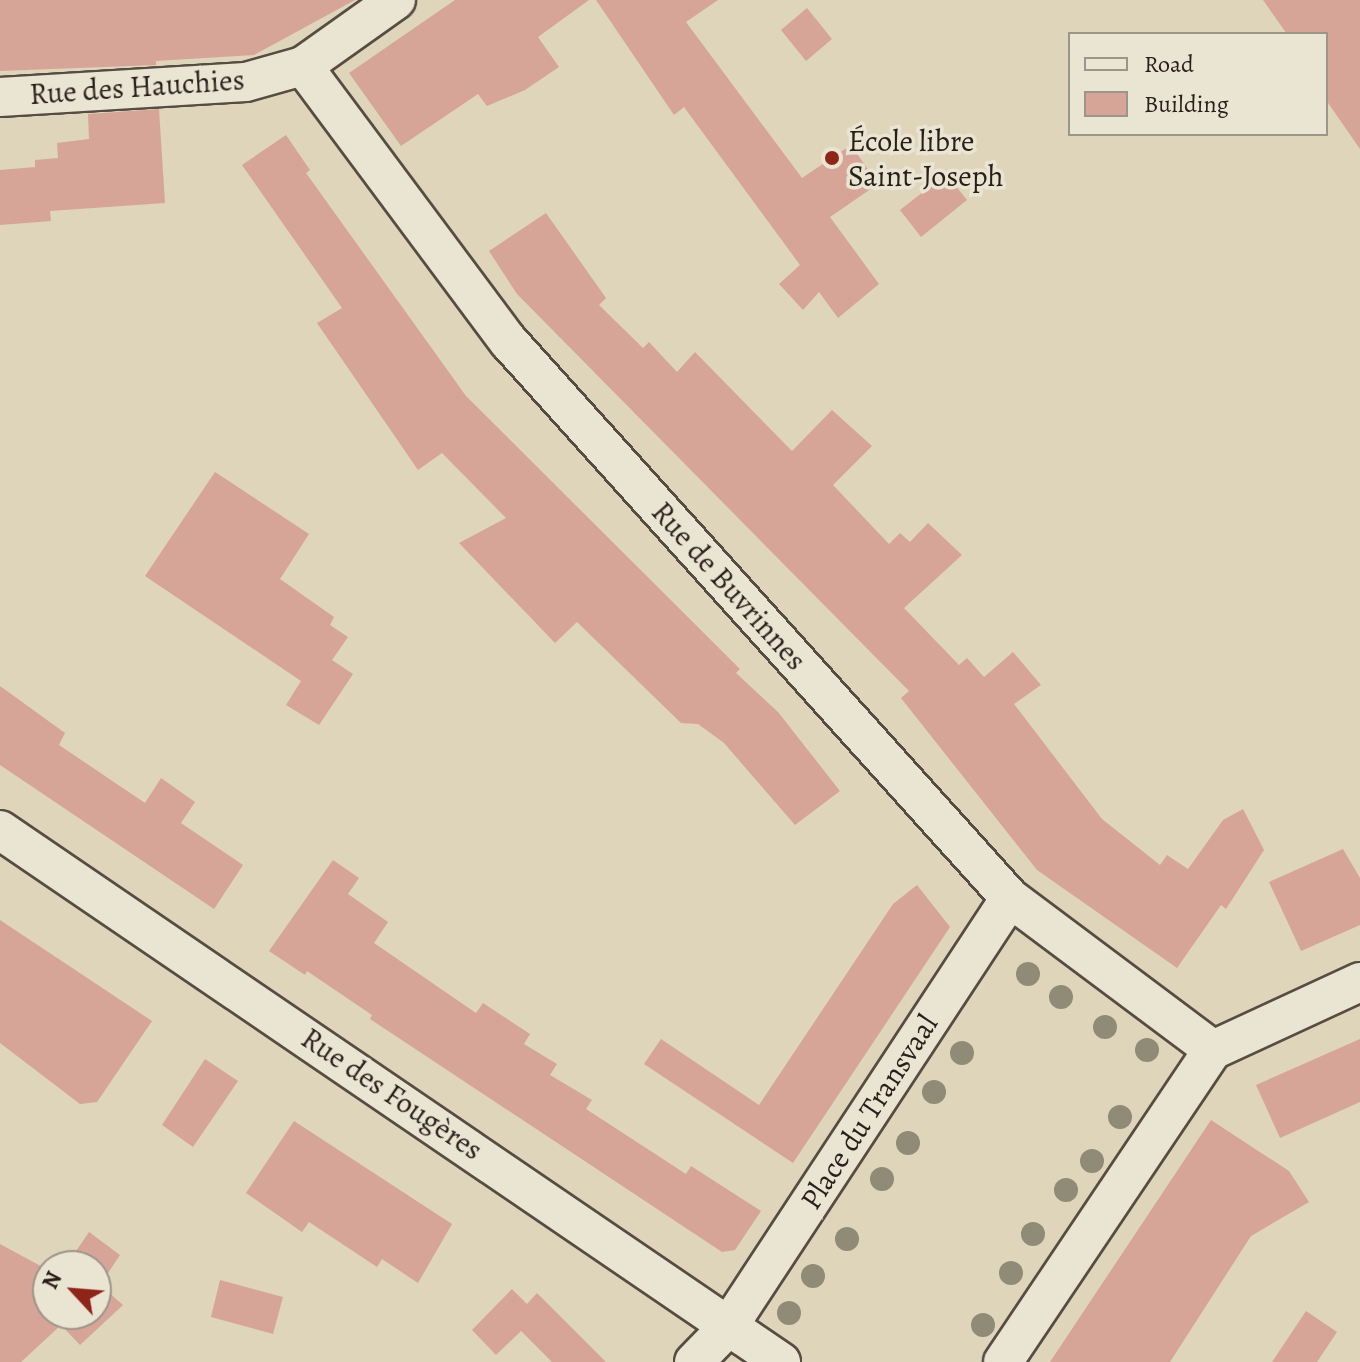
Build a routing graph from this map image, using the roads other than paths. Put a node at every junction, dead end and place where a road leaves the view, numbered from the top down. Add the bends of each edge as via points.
1 (396, 0) edge
2 (303, 66) junction
3 (0, 97) edge
4 (0, 830) edge
5 (1010, 898) junction
6 (1360, 982) edge
7 (1213, 1050) junction
8 (728, 1327) junction
9 (694, 1362) edge
10 (781, 1362) edge
11 (1003, 1362) edge

1 - 2 street, Rue des Hauchies
2 - 3 street, Rue des Hauchies via 246,82
2 - 5 street, Rue de Buvrinnes via 509,342
4 - 8 street, Rue des Fougères via 509,1172
5 - 7 street, Rue de Buvrinnes
5 - 8 street, Place du Transvaal
6 - 7 street
7 - 11 street
8 - 9 street, Place du Transvaal
8 - 10 street, Rue des Fougères

